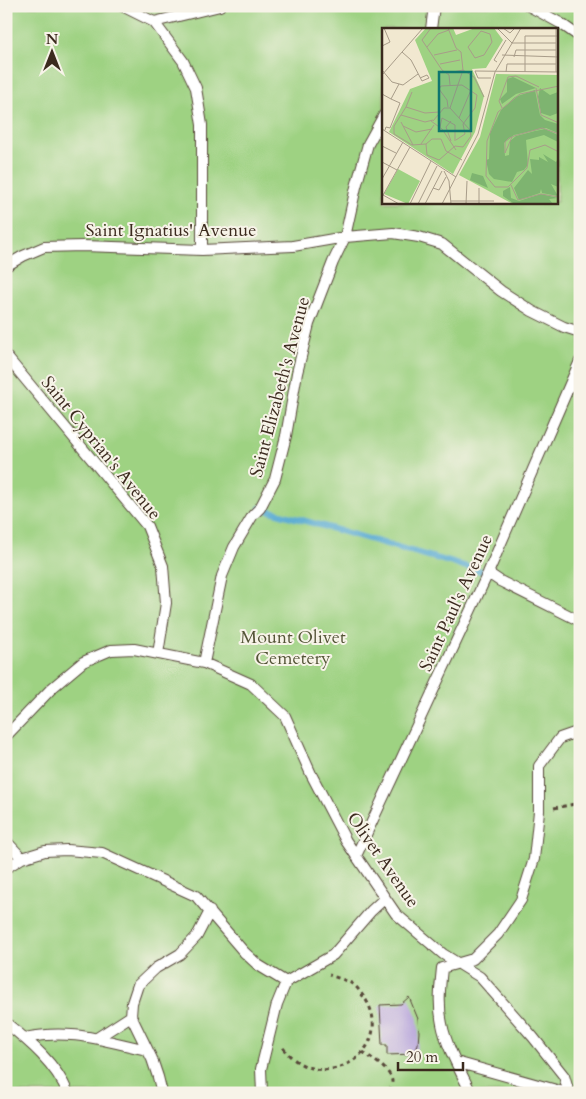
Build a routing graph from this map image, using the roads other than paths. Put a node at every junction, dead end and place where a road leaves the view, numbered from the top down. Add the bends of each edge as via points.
1 (122, 6) edge
2 (220, 6) edge
3 (434, 6) edge
4 (529, 6) edge
5 (154, 22) junction
6 (431, 28) edge
7 (580, 37) edge
8 (382, 119) edge
9 (345, 237) junction
10 (202, 250) junction
11 (6, 266) edge
12 (580, 332) edge
13 (6, 356) edge
14 (580, 361) edge
15 (488, 573) junction
16 (580, 621) edge
17 (158, 654) junction
18 (204, 663) junction
19 (580, 731) edge
20 (6, 736) edge
21 (6, 841) edge
22 (356, 856) junction
23 (22, 858) junction
24 (6, 868) edge
25 (385, 898) junction
26 (210, 911) junction
27 (458, 963) junction
28 (286, 982) junction
29 (131, 1016) junction
30 (6, 1023) edge
31 (25, 1038) junction
32 (97, 1038) junction
33 (148, 1050) junction
34 (456, 1062) junction
35 (68, 1093) edge
36 (162, 1093) edge
37 (262, 1093) edge
38 (471, 1093) edge
39 (568, 1093) edge

1 - 5 lane
2 - 5 lane
3 - 6 lane
4 - 7 lane
5 - 10 lane via 183,61 196,88 202,125
8 - 9 lane, Saint Elizabeth's Avenue via 368,144
9 - 10 lane, Saint Ignatius' Avenue via 293,246
9 - 12 lane, Saint Ignatius' Avenue via 393,233 442,244 532,311
9 - 18 lane, Saint Elizabeth's Avenue via 309,324 276,479 234,547 222,576
10 - 11 lane, Saint Ignatius' Avenue via 44,248
13 - 17 lane, Saint Cyprian's Avenue via 147,526 164,575 166,603
14 - 15 lane, Saint Paul's Avenue
15 - 16 lane
15 - 22 lane, Saint Paul's Avenue
17 - 18 lane, Olivet Avenue
17 - 20 lane, Olivet Avenue via 134,649 112,650 83,662 52,688
18 - 22 lane, Olivet Avenue via 251,684 285,716 311,774
19 - 27 lane via 560,738 539,766 534,859 521,900 498,934 473,959
21 - 23 lane
22 - 25 lane, Olivet Avenue
23 - 24 lane
23 - 26 lane via 67,850 102,853 196,896
25 - 27 lane, Olivet Avenue via 396,914
25 - 28 lane via 333,955
26 - 28 lane via 244,952
26 - 29 lane via 197,936 180,954 156,968 138,985
27 - 34 lane via 442,968 439,1001 442,1025
27 - 39 lane, Olivet Avenue via 480,977 533,1037 564,1076
28 - 37 lane via 277,1004 261,1069
29 - 32 lane
29 - 33 lane
30 - 31 lane
31 - 32 lane via 45,1034
31 - 35 lane via 62,1079
32 - 33 lane
33 - 36 lane
34 - 38 lane
34 - 39 lane

